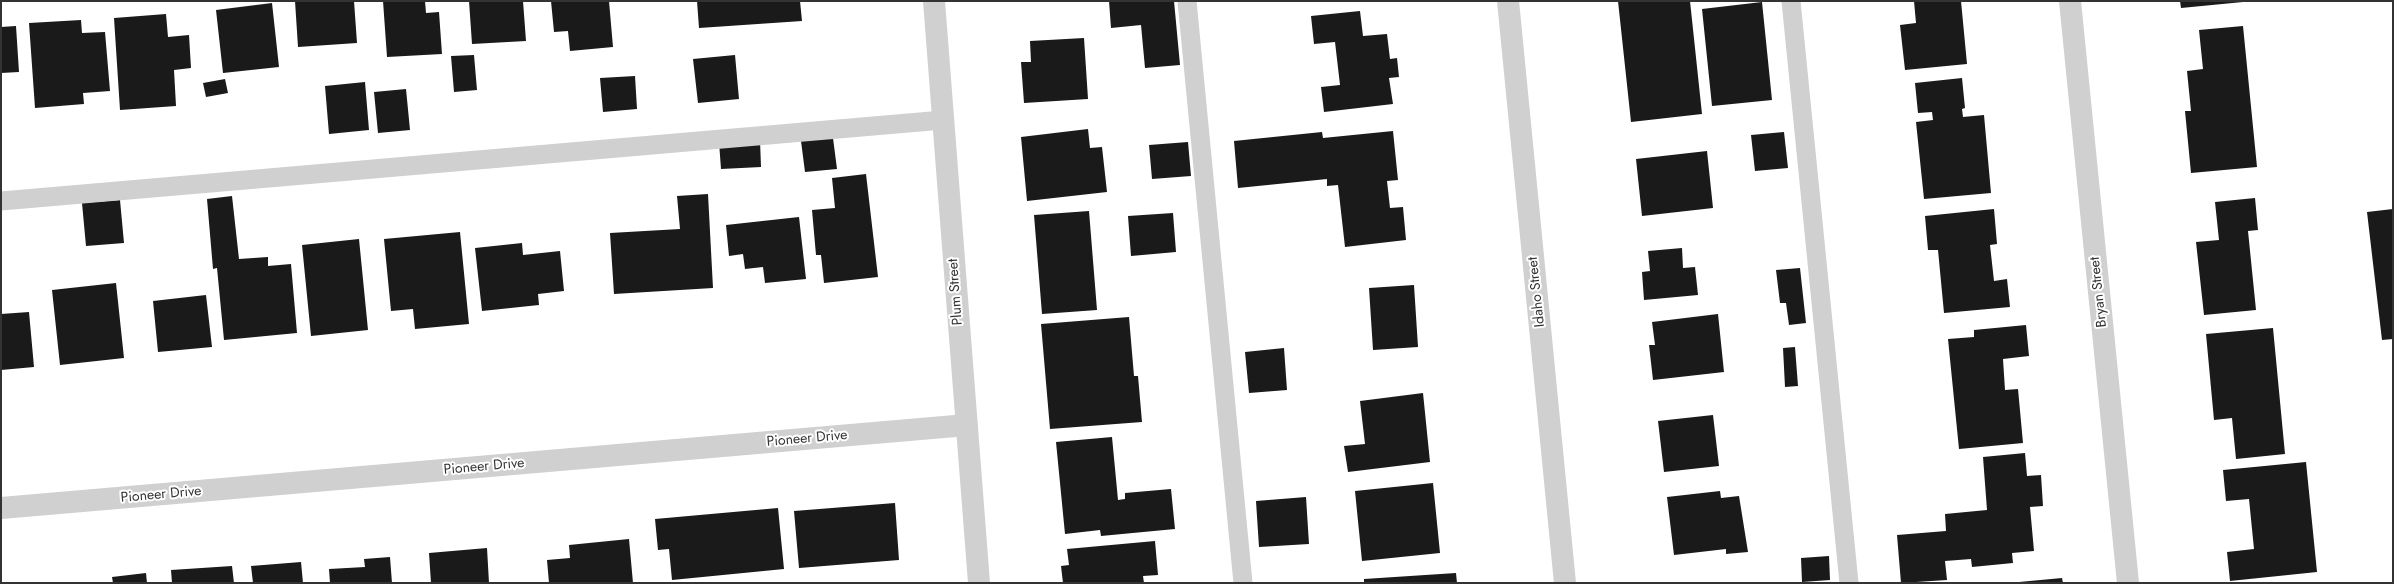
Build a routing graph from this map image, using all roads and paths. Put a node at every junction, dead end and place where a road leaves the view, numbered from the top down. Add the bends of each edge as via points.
1 (934, 1) edge
2 (1187, 1) edge
3 (1508, 1) edge
4 (1791, 1) edge
5 (2070, 1) edge
6 (943, 120) junction
7 (1, 201) edge
8 (967, 425) junction
9 (1, 508) edge
10 (979, 583) edge
11 (1243, 583) edge
12 (1565, 583) edge
13 (1849, 583) edge
14 (2128, 583) edge

1 - 6 street, Plum Street
2 - 11 lane
3 - 12 street, Idaho Street
4 - 13 lane
5 - 14 street, Bryan Street
6 - 7 lane
6 - 8 street, Plum Street
8 - 9 street, Pioneer Drive
8 - 10 street, Plum Street

